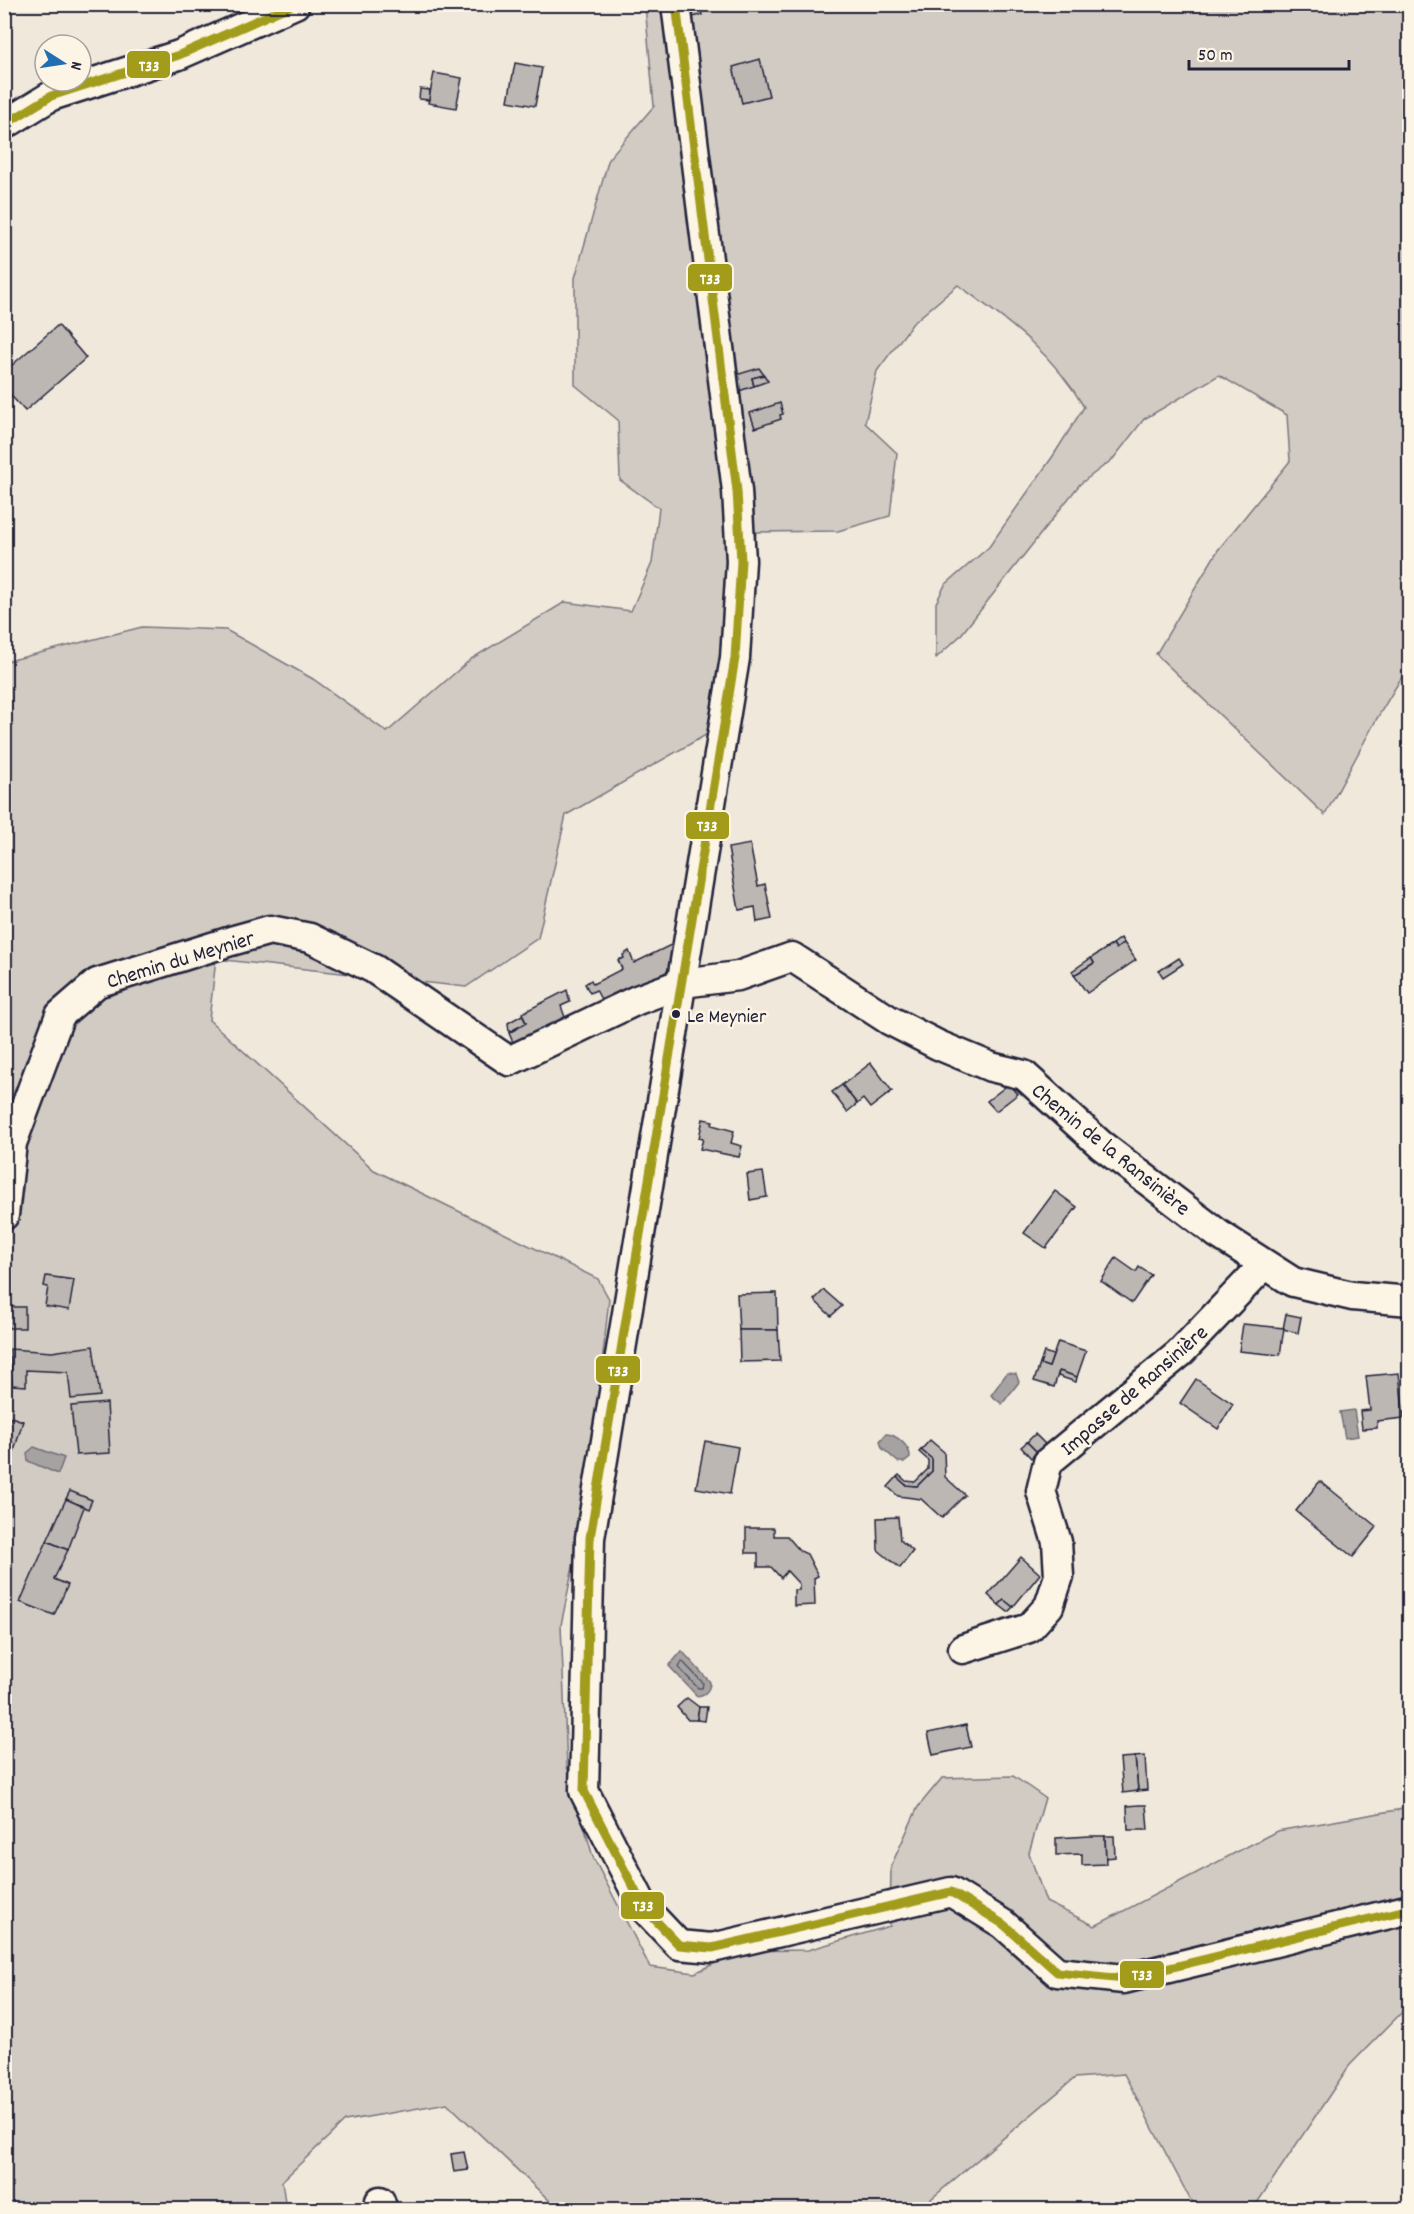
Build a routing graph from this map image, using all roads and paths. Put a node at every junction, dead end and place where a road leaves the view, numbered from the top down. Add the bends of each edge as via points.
1 (295, 4) edge
2 (676, 4) edge
3 (4, 125) edge
4 (683, 983) junction
5 (4, 1215) edge
6 (1264, 1265) junction
7 (1410, 1301) edge
8 (963, 1649) dead end
9 (1410, 1909) edge

1 - 3 street via 179,55 51,96
2 - 4 street via 735,468 741,561 735,658
4 - 5 street, Chemin du Meynier via 637,1000 509,1061 374,969 310,938 270,930 97,983 60,1015 12,1143
4 - 6 street, Chemin de la Ransinière via 738,976 792,957 889,1020 938,1046 1024,1075 1101,1145
4 - 9 street via 590,1538 584,1791 644,1908 679,1945 712,1948 951,1892 1003,1924 1057,1972 1124,1979
6 - 7 street, Chemin de la Ransinière via 1293,1282 1352,1296
6 - 8 street, Impasse de Ransinière via 1179,1354 1048,1462 1041,1491 1057,1542 1059,1576 1050,1606 1029,1628

